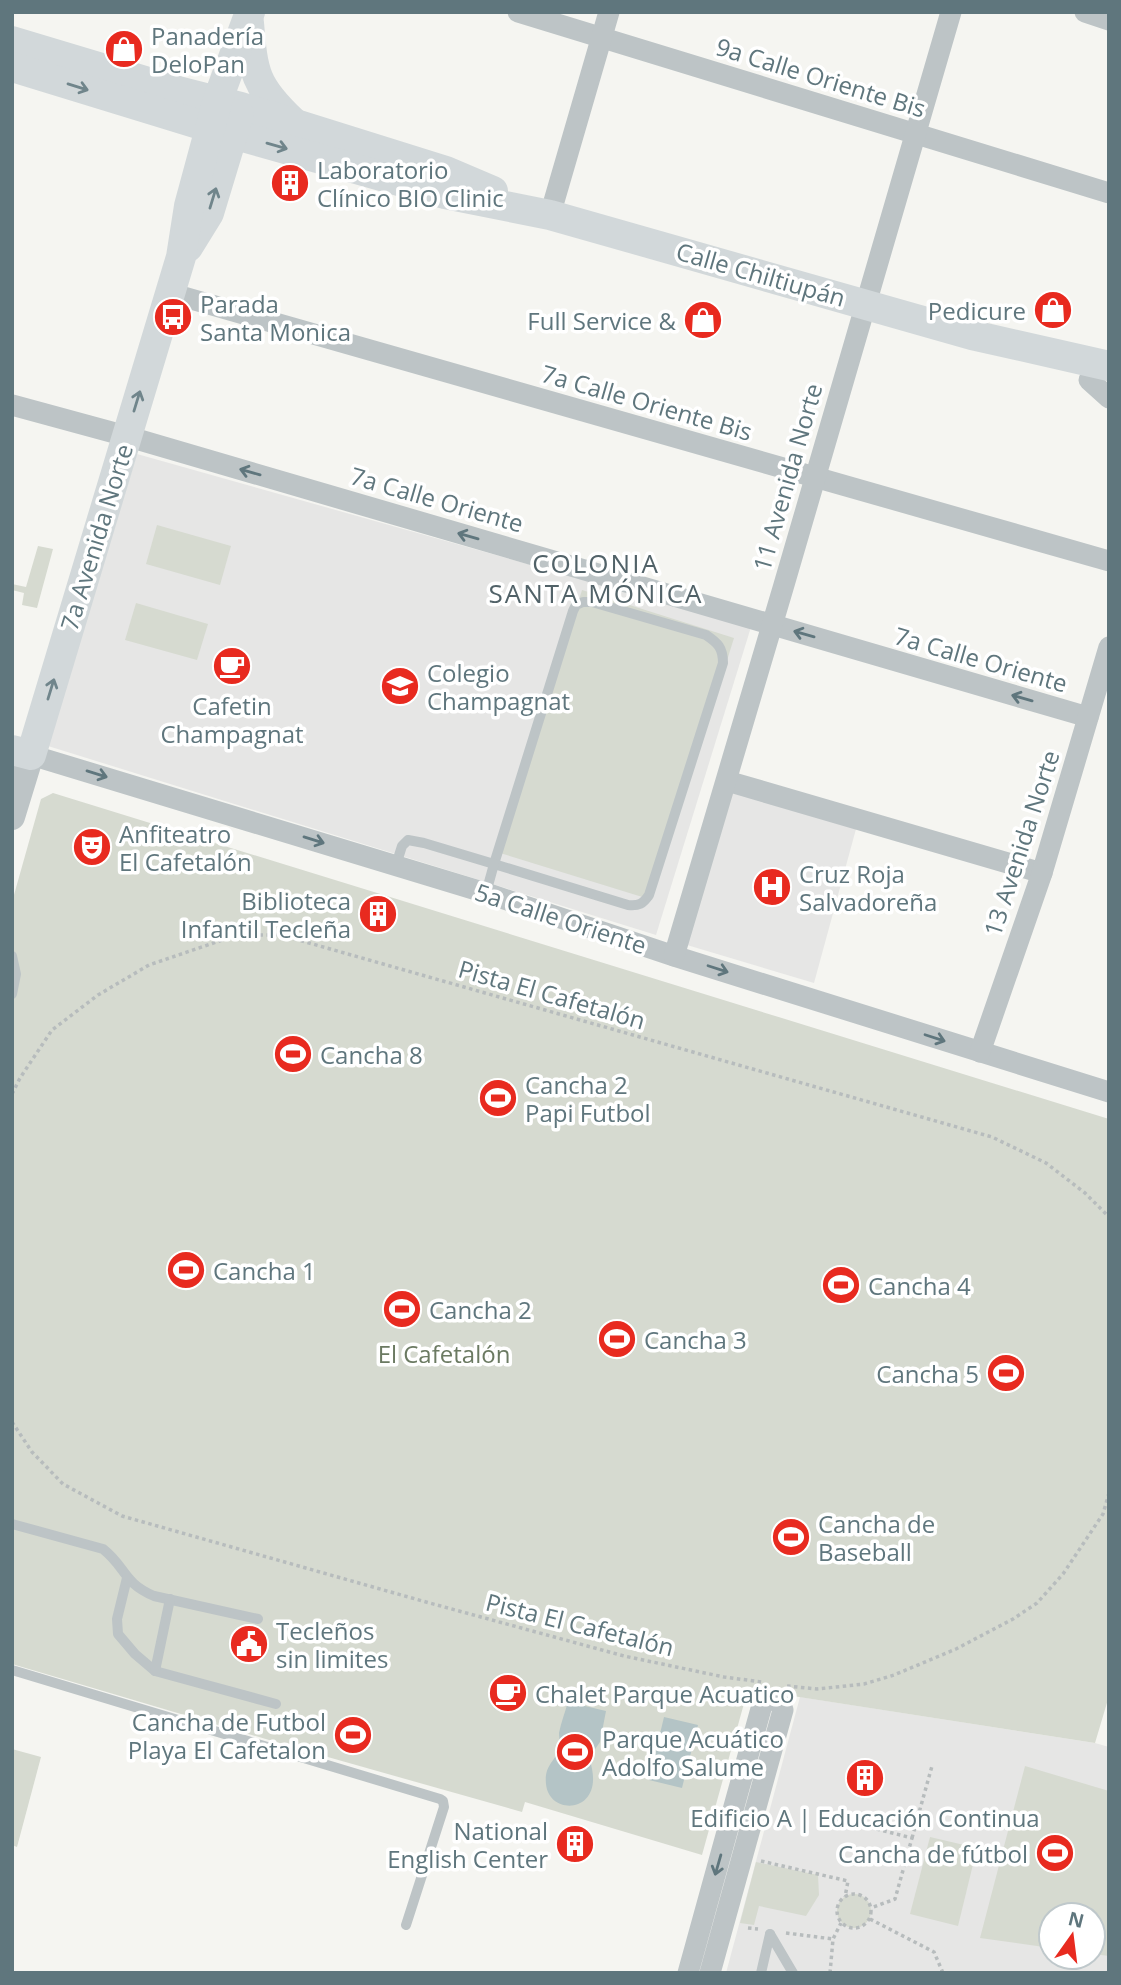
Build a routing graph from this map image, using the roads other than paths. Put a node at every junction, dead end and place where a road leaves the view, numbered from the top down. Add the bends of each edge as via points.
1 (518, 12) edge
2 (608, 12) edge
3 (951, 12) edge
4 (1085, 12) edge
5 (250, 14) edge
6 (1109, 20) edge
7 (601, 38) junction
8 (12, 41) edge
9 (12, 67) edge
10 (182, 92) junction
11 (226, 117) junction
12 (298, 126) junction
13 (915, 134) junction
14 (1109, 192) edge
15 (550, 215) junction
16 (170, 293) junction
17 (864, 304) junction
18 (1103, 375) edge
19 (12, 405) edge
20 (126, 436) junction
21 (815, 477) junction
22 (1109, 561) edge
23 (772, 625) junction
24 (1109, 647) edge
25 (1088, 717) junction
26 (22, 752) edge
27 (727, 781) junction
28 (12, 817) edge
29 (494, 864) junction
30 (396, 865) junction
31 (1042, 873) junction
32 (486, 893) junction
33 (12, 956) edge
34 (674, 956) junction
35 (12, 994) edge
36 (980, 1052) junction
37 (1109, 1092) edge
38 (12, 1524) edge
39 (127, 1578) junction
40 (170, 1600) junction
41 (258, 1619) dead end
42 (12, 1670) edge
43 (155, 1671) junction
44 (276, 1703) dead end
45 (406, 1925) dead end
46 (689, 1968) edge
47 (710, 1971) edge
48 (761, 1973) edge
49 (793, 1973) edge

1 - 7 street, 9a Calle Oriente Bis
2 - 7 street
3 - 13 street, 11 Avenida Norte
4 - 6 street
5 - 10 main road via 217,71
5 - 11 main road, 7a Avenida Norte
5 - 12 main road via 252,60 259,81 272,102
7 - 13 street, 9a Calle Oriente Bis
7 - 15 street
8 - 10 main road
9 -> 11 main road
10 - 11 main road
11 - 12 main road, Calle Chiltiupán
11 -> 15 main road, Calle Chiltiupán via 444,194
16 -> 11 main road, 7a Avenida Norte via 189,206
12 - 15 main road, Calle Chiltiupán via 446,171
13 - 14 street, 9a Calle Oriente Bis
13 - 17 street, 11 Avenida Norte
15 - 17 main road, Calle Chiltiupán
20 -> 16 main road, 7a Avenida Norte
16 - 21 street, 7a Calle Oriente Bis
17 - 18 main road, Calle Chiltiupán
17 - 21 street, 11 Avenida Norte
19 - 20 street, 7a Calle Oriente
23 -> 20 street, 7a Calle Oriente
26 -> 20 main road, 7a Avenida Norte
21 - 22 street, 7a Calle Oriente Bis
21 - 23 street, 11 Avenida Norte
25 -> 23 street, 7a Calle Oriente
23 - 27 street, 11 Avenida Norte
24 - 25 street, 13 Avenida Norte
25 - 31 street, 13 Avenida Norte
26 - 28 street, 7a Avenida Norte
26 -> 30 street, 5a Calle Oriente
27 - 31 street
27 - 34 street, 11 Avenida Norte
29 - 29 lane via 576,605 592,602 706,635 718,643 723,663 644,903 628,905
29 - 30 lane via 408,840
29 - 32 lane
30 - 32 street, 5a Calle Oriente
31 - 36 street, 13 Avenida Norte
32 - 34 street, 5a Calle Oriente
33 - 35 lane via 16,974
34 -> 36 street, 5a Calle Oriente
36 - 37 street, 5a Calle Oriente
38 - 39 lane via 103,1549
39 - 40 lane via 140,1590
39 - 43 lane via 118,1634
40 - 41 lane
40 - 43 lane
42 - 45 lane via 440,1799 444,1807
43 - 44 lane
46 - 47 street
47 -> 46 street via 783,1710 771,1699 762,1705
48 - 49 lane via 770,1934

